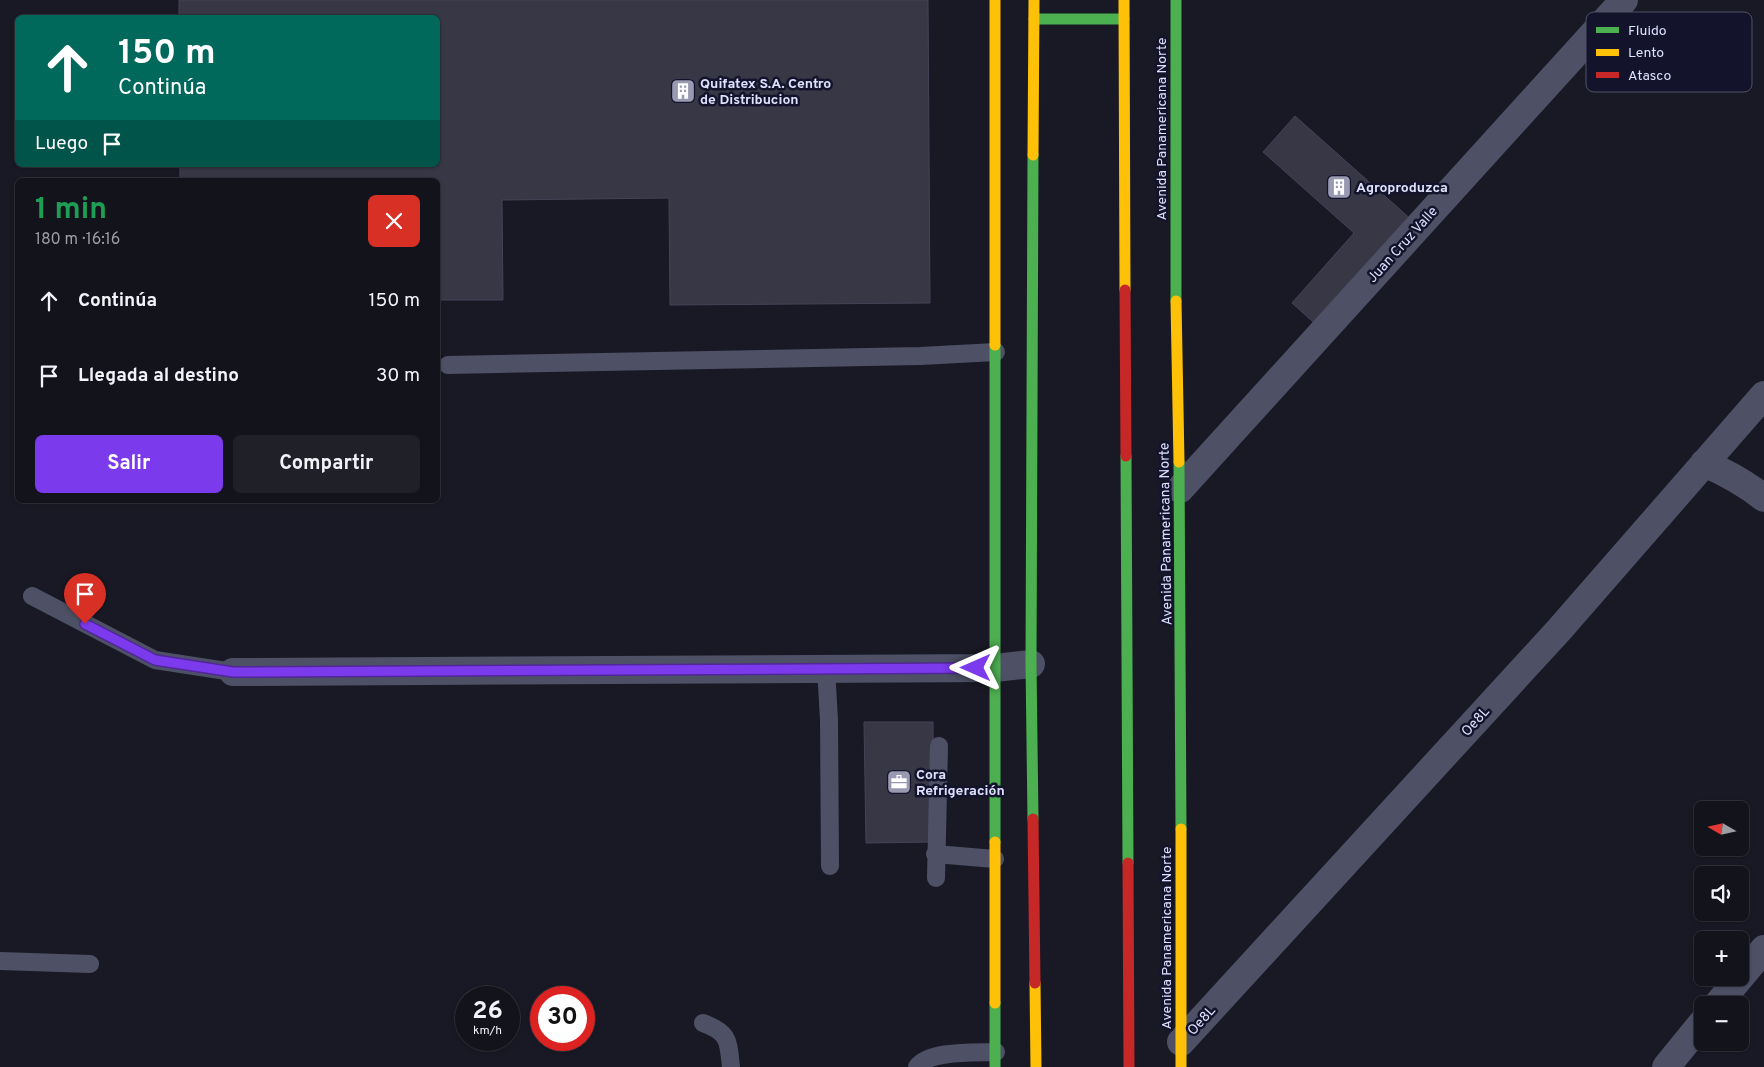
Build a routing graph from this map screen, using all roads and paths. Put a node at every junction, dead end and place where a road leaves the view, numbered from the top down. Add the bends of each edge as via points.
1 (995, 0) edge
2 (1034, 0) edge
3 (1124, 0) edge
4 (1176, 0) edge
5 (1624, 0) edge
6 (1613, 12) edge
7 (1034, 19) junction
8 (1124, 20) junction
9 (1586, 42) edge
10 (996, 352) junction
11 (448, 365) dead end
12 (1764, 395) edge
13 (1704, 463) junction
14 (1180, 489) junction
15 (1764, 498) edge
16 (32, 596) dead end
17 (1031, 664) junction
18 (826, 668) junction
19 (995, 668) junction
20 (233, 672) joint
21 (939, 746) dead end
22 (935, 854) junction
23 (995, 859) junction
24 (830, 866) dead end
25 (936, 878) dead end
26 (1764, 949) edge
27 (0, 961) edge
28 (90, 964) dead end
29 (1725, 996) edge
30 (703, 1023) dead end
31 (1694, 1033) edge
32 (1181, 1054) edge
33 (996, 1060) edge
34 (732, 1067) edge
35 (917, 1067) edge
36 (1036, 1067) edge
37 (1129, 1067) edge
38 (1666, 1067) edge

1 - 10 main road
2 - 7 main road
3 - 8 main road
4 - 14 main road, Avenida Panamericana Norte via 1176,355
5 - 6 street, Juan Cruz Valle
7 - 8 main road
7 - 17 main road
8 - 37 main road
9 - 14 street, Juan Cruz Valle
10 - 11 lane
10 - 19 main road
12 - 13 street, Oe8L
13 - 15 street via 1728,473
13 - 32 street, Oe8L
14 - 32 main road, Avenida Panamericana Norte
16 - 20 lane via 155,660
17 - 19 street
17 - 36 main road
18 - 19 street
18 - 20 street
18 - 24 lane
19 - 23 main road
21 - 22 lane
22 - 23 lane
22 - 25 lane
23 - 33 main road
26 - 29 street
27 - 28 lane
30 - 34 lane via 718,1029 728,1040
31 - 38 street
33 - 35 lane via 947,1055 920,1062

